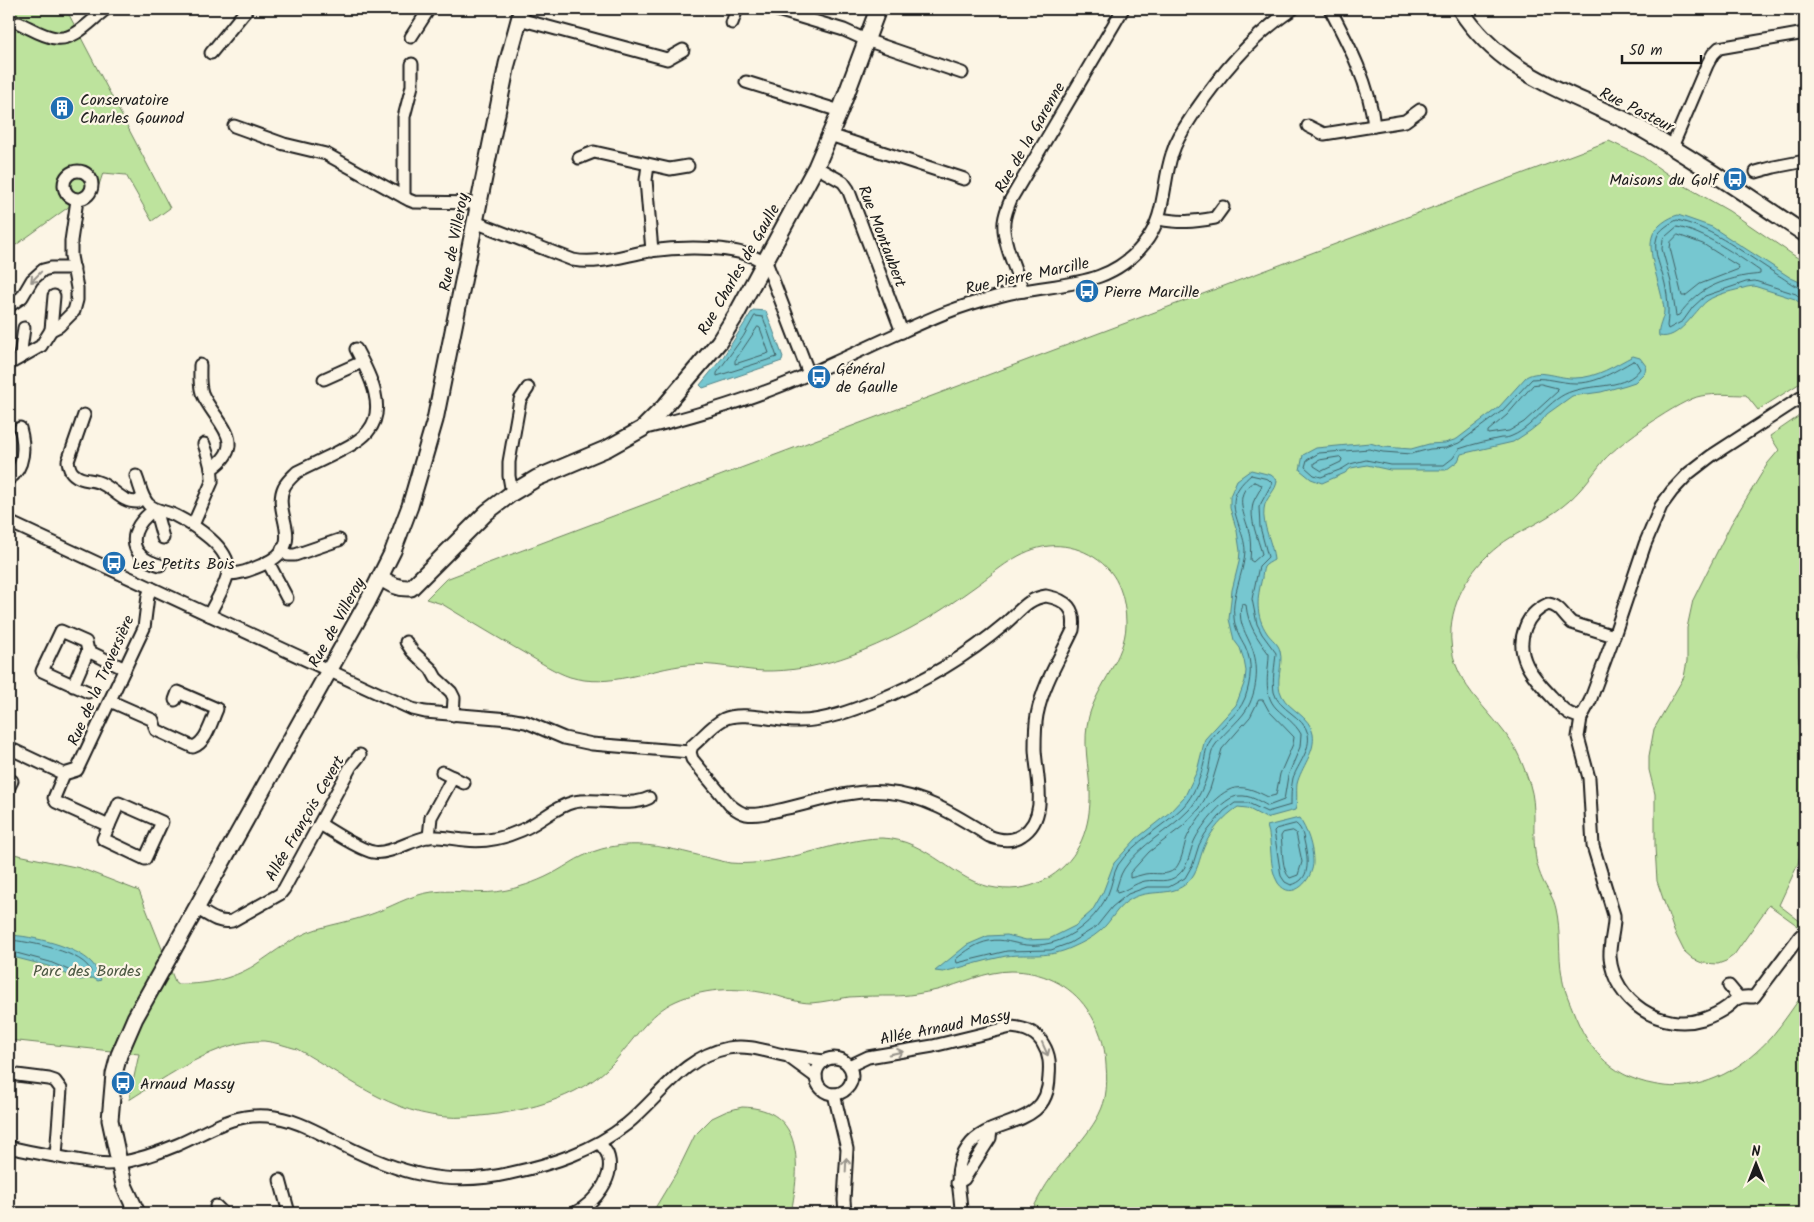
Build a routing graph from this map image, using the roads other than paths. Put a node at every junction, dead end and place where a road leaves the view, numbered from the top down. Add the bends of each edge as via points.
1 (247, 9) edge
2 (429, 9) edge
3 (737, 9) edge
4 (774, 9) edge
5 (878, 9) edge
6 (1123, 9) edge
7 (1293, 9) edge
8 (1330, 9) edge
9 (1460, 9) edge
10 (102, 10) edge
11 (520, 14) edge
12 (732, 22) dead end
13 (19, 23) dead end
14 (1805, 33) edge
15 (411, 38) dead end
16 (866, 40) junction
17 (683, 50) dead end
18 (211, 53) dead end
19 (412, 64) dead end
20 (962, 73) dead end
21 (753, 87) dead end
22 (1420, 110) dead end
23 (840, 111) junction
24 (234, 126) dead end
25 (1308, 126) dead end
26 (1374, 126) junction
27 (830, 135) junction
28 (1672, 147) junction
29 (579, 158) dead end
30 (1805, 161) edge
31 (648, 165) junction
32 (688, 166) dead end
33 (816, 167) junction
34 (1756, 172) dead end
35 (964, 179) dead end
36 (404, 198) junction
37 (77, 200) dead end
38 (479, 203) junction
39 (1223, 207) dead end
40 (1159, 219) junction
41 (475, 222) junction
42 (1805, 234) edge
43 (652, 251) junction
44 (764, 263) junction
45 (74, 268) junction
46 (1023, 291) junction
47 (54, 296) dead end
48 (9, 306) edge
49 (24, 328) dead end
50 (51, 330) junction
51 (902, 332) junction
52 (356, 349) dead end
53 (20, 357) junction
54 (362, 362) junction
55 (9, 364) edge
56 (200, 366) dead end
57 (809, 374) junction
58 (324, 379) dead end
59 (528, 388) dead end
60 (1805, 395) edge
61 (84, 415) dead end
62 (20, 428) dead end
63 (642, 429) junction
64 (204, 444) dead end
65 (211, 469) junction
66 (136, 476) dead end
67 (9, 479) edge
68 (512, 493) junction
69 (143, 497) junction
70 (155, 509) junction
71 (9, 522) edge
72 (193, 526) junction
73 (163, 538) dead end
74 (339, 540) dead end
75 (282, 549) junction
76 (268, 562) junction
77 (160, 565) dead end
78 (228, 574) junction
79 (380, 578) junction
80 (151, 588) junction
81 (287, 598) dead end
82 (209, 614) junction
83 (1614, 636) junction
84 (406, 642) dead end
85 (88, 651) junction
86 (125, 669) junction
87 (329, 671) junction
88 (73, 686) junction
89 (88, 692) dead end
90 (175, 700) dead end
91 (110, 701) junction
92 (453, 715) junction
93 (1581, 718) junction
94 (9, 748) edge
95 (690, 752) junction
96 (360, 755) dead end
97 (442, 772) dead end
98 (64, 774) junction
99 (453, 777) junction
100 (464, 783) dead end
101 (649, 798) dead end
102 (320, 824) junction
103 (109, 826) junction
104 (429, 837) junction
105 (196, 908) junction
106 (1805, 939) edge
107 (1729, 986) dead end
108 (1739, 998) junction
109 (787, 1056) junction
110 (823, 1061) junction
111 (849, 1066) junction
112 (9, 1074) edge
113 (816, 1077) junction
114 (834, 1094) junction
115 (600, 1143) junction
116 (9, 1148) edge
117 (56, 1156) junction
118 (119, 1163) junction
119 (280, 1180) dead end
120 (137, 1213) edge
121 (290, 1213) edge
122 (575, 1213) edge
123 (845, 1213) edge
124 (961, 1213) edge

1 - 18 street
2 - 15 street
3 - 12 street
4 - 16 street
5 - 16 street, Rue Charles de Gaulle
6 - 46 street, Rue de la Garenne via 1006,212 1005,235
7 - 40 street, Rue Pierre Marcille via 1267,28 1218,78 1179,135 1167,171
8 - 26 street via 1359,70 1373,112
9 - 28 street, Rue Pasteur via 1490,46 1520,70 1629,122
10 - 13 street via 78,32 64,38 50,36
11 - 17 street via 667,59
11 - 38 street, Rue de Villeroy
14 - 28 street via 1719,48 1707,65
16 - 20 street
16 - 23 street, Rue Charles de Gaulle
19 - 36 street via 412,86 404,117
21 - 23 street
22 - 26 street via 1405,121
23 - 27 street, Rue Charles de Gaulle
24 - 36 street via 284,144 326,154
25 - 26 street via 1324,134
27 - 33 street, Rue Charles de Gaulle
27 - 35 street
28 - 42 street, Rue Pasteur
29 - 31 street via 594,152
30 - 34 street
31 - 32 street via 670,169
31 - 43 street via 646,180
33 - 44 street, Rue Charles de Gaulle
33 - 51 street, Rue Montaubert via 848,188
36 - 38 street via 414,202
37 - 45 street via 71,240
38 - 41 street, Rue de Villeroy
39 - 40 street via 1215,218 1178,223
40 - 46 street, Rue Pierre Marcille via 1144,244 1111,272 1076,284
41 - 43 street via 586,263
41 - 79 street, Rue de Villeroy via 435,420 410,506
43 - 44 street via 720,249 743,252
44 - 57 street via 773,277
44 - 63 street, Rue Charles de Gaulle via 719,342
45 -> 48 street via 43,270 32,280 22,297
45 - 50 street via 77,288 74,311
46 - 51 street, Rue Pierre Marcille via 960,306
47 - 50 street
49 - 53 street
50 - 53 street via 41,346
51 - 57 street, Rue Pierre Marcille
52 - 54 street
53 - 55 street
54 - 58 street
54 - 75 street via 375,395 374,421 360,441 297,472 283,488 287,531
56 - 65 street via 202,391 229,438 226,458
57 - 63 street, Rue Pierre Marcille
59 - 68 street via 520,400 509,462
60 - 83 street via 1711,456 1672,490 1661,506 1645,544
61 - 69 street via 68,461 73,474 104,484 126,500 137,502
62 - 67 street via 21,463
63 - 68 street, Rue Charles de Gaulle
64 - 65 street
65 - 72 street via 211,488
66 - 69 street
68 - 79 street, Rue Charles de Gaulle via 487,512 411,588 394,587
69 - 70 street
70 - 72 street via 175,515
70 - 73 street
70 - 77 street via 136,528 135,543 142,557
71 - 80 street
72 - 78 street via 224,553 228,560
74 - 75 street via 295,555 288,555
75 - 76 street
76 - 78 street via 240,574
76 - 81 street
78 - 82 street
79 - 87 street, Rue de Villeroy
80 - 82 street
80 - 86 street, Rue de la Traversière via 144,628
82 - 87 street
83 - 93 street
83 - 93 street via 1572,623 1560,608 1548,604 1532,615 1526,624 1522,648 1531,674 1566,712
84 - 92 street via 451,692
85 - 86 street
85 - 88 street
85 - 88 street via 86,642 61,631 42,671
86 - 91 street, Rue de la Traversière
87 - 92 street via 412,708
87 - 105 street, Rue de Villeroy
88 - 89 street
90 - 91 street via 178,692 216,709 198,745 192,747 156,730 153,720
91 - 98 street, Rue de la Traversière via 77,770
92 - 95 street via 526,722 564,738 592,744
93 - 108 street via 1578,737 1589,778 1593,846 1614,915 1610,957 1617,981 1634,1004 1670,1022 1684,1023 1713,1016
94 - 98 street
95 - 95 street via 692,760 730,805 745,814 763,814 863,792 899,793 937,806 989,836 1008,840 1019,837 1033,825 1037,814 1037,715 1050,675 1073,630 1073,613 1062,601 1038,597 967,653 908,687 822,718 800,721 724,719 692,746
96 - 102 street, Allée François Cevert
97 - 99 street
98 - 103 street via 54,798 56,802
99 - 100 street
99 - 104 street via 431,817
101 - 104 street via 639,803 596,800 570,803 518,832 492,839
102 - 104 street via 374,853
102 - 105 street, Allée François Cevert via 284,889 274,898 225,922
103 - 103 street via 103,839 145,859 162,822 120,803
105 - 118 street, Rue de Villeroy via 135,1018 119,1055 110,1120
106 - 108 street via 1800,936 1754,997
107 - 108 street
109 - 110 street
109 - 113 street
109 - 115 street via 743,1046 720,1050 697,1060 665,1085 641,1112
110 - 111 street via 840,1058
110 - 113 street
111 - 114 street via 852,1072 850,1084
111 -> 124 street, Allée Arnaud Massy via 868,1057 1011,1027 1022,1028 1042,1041 1050,1059 1046,1093 1027,1116 975,1138 968,1146 960,1162 957,1183
112 - 117 street via 49,1079 61,1088
113 - 114 street via 822,1089
123 -> 114 street via 847,1149
115 - 118 street via 571,1156 507,1174 468,1179 430,1177 388,1166 297,1122 275,1116 251,1115 230,1120 144,1157
115 - 122 street via 609,1162 606,1180 596,1197
116 - 117 street
117 - 118 street via 99,1164
118 - 120 street, Rue de Villeroy via 124,1185
119 - 121 street

